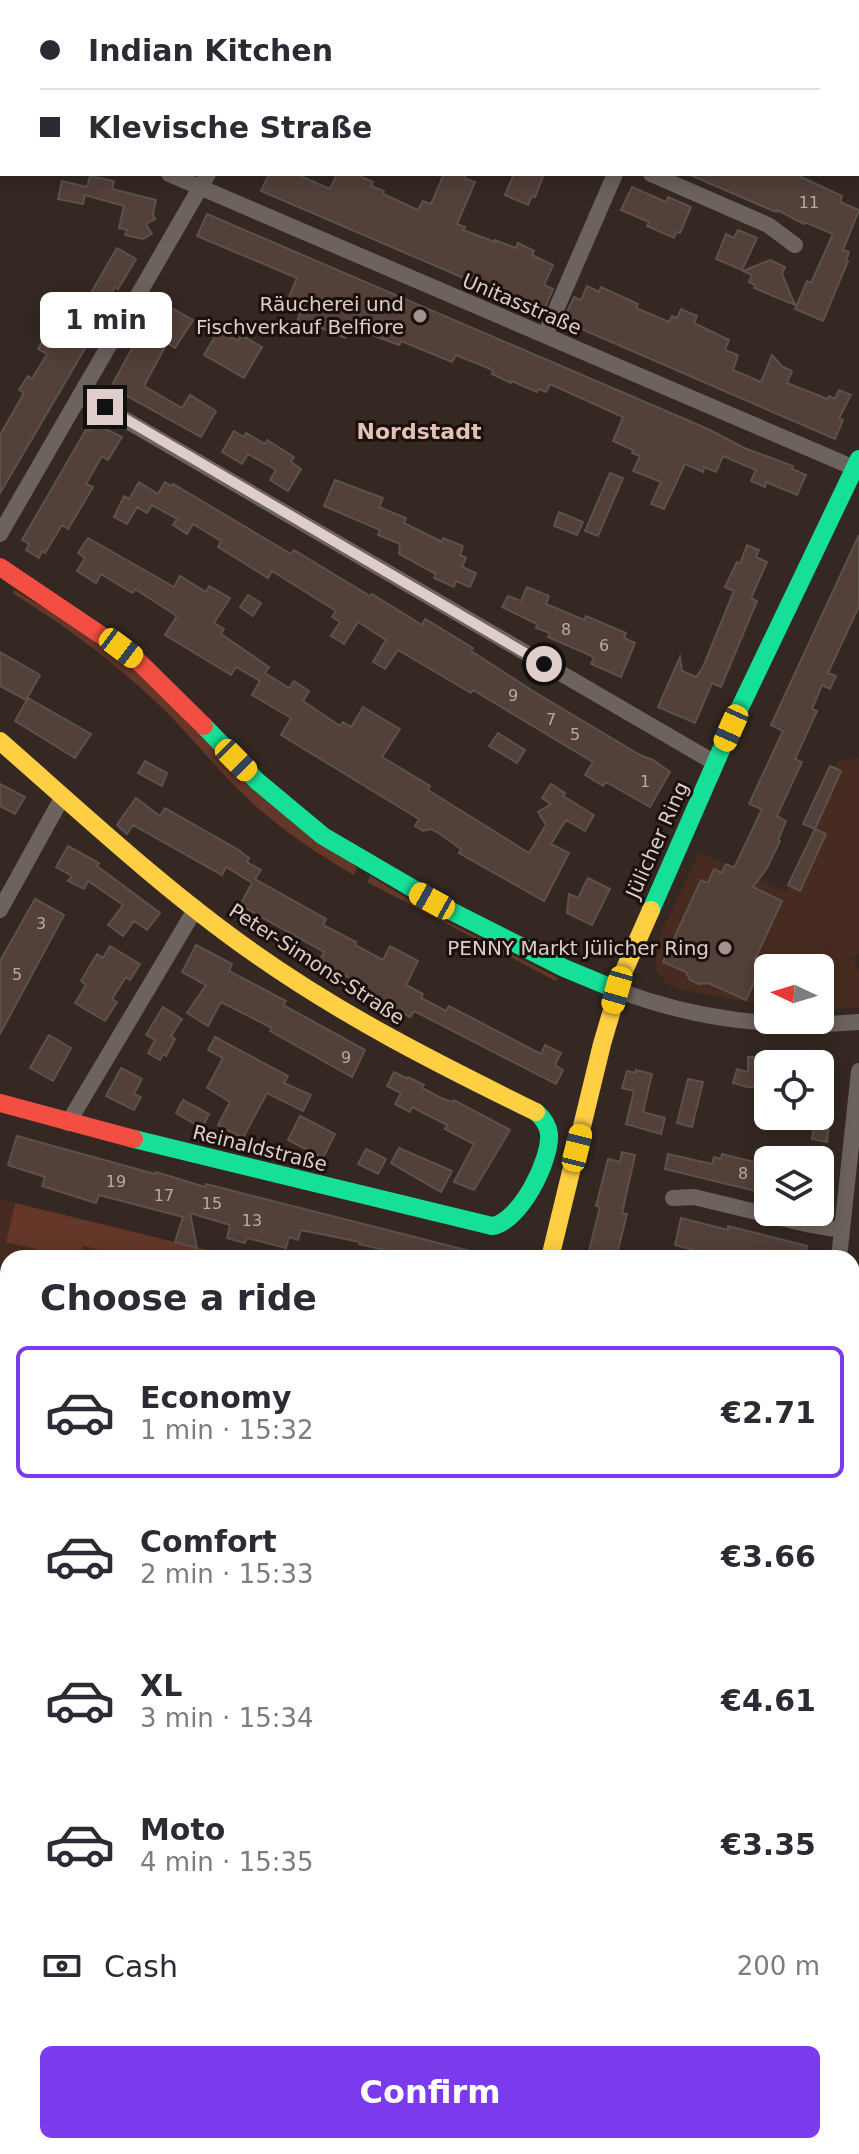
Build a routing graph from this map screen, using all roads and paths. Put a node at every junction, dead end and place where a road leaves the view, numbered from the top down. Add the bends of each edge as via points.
1 (181, 176) edge
2 (614, 176) edge
3 (656, 176) edge
4 (204, 180) edge
5 (795, 245) dead end
6 (545, 335) junction
7 (81, 394) junction
8 (858, 466) edge
9 (0, 534) edge
10 (0, 567) edge
11 (0, 741) edge
12 (715, 763) junction
13 (63, 796) junction
14 (196, 908) junction
15 (0, 910) edge
16 (617, 990) junction
17 (859, 1022) edge
18 (859, 1071) edge
19 (0, 1103) edge
20 (856, 1122) edge
21 (68, 1123) junction
22 (673, 1198) dead end
23 (509, 1221) joint
24 (842, 1230) junction
25 (552, 1250) edge
26 (840, 1250) edge

1 - 4 street, Unitasstraße
2 - 6 street
3 - 5 street via 768,225
4 - 6 street, Unitasstraße
4 - 7 street
6 - 8 street, Unitasstraße
7 - 9 street
7 - 12 street
8 - 12 main road, Jülicher Ring
10 - 16 main road via 135,658 266,789 333,843 453,912
11 - 13 main road, Peter-Simons-Straße
12 - 16 main road, Jülicher Ring
13 - 14 main road, Peter-Simons-Straße
13 - 15 street
14 - 21 street
14 - 23 main road, Peter-Simons-Straße via 251,951 390,1039 538,1113 547,1127 547,1149 522,1205
16 - 17 street via 725,1020 787,1025
16 - 25 main road, Jülicher Ring
18 - 20 street
19 - 21 main road, Reinaldstraße
20 - 24 street
21 - 23 main road, Reinaldstraße via 475,1224
22 - 24 street via 694,1197
24 - 26 street

